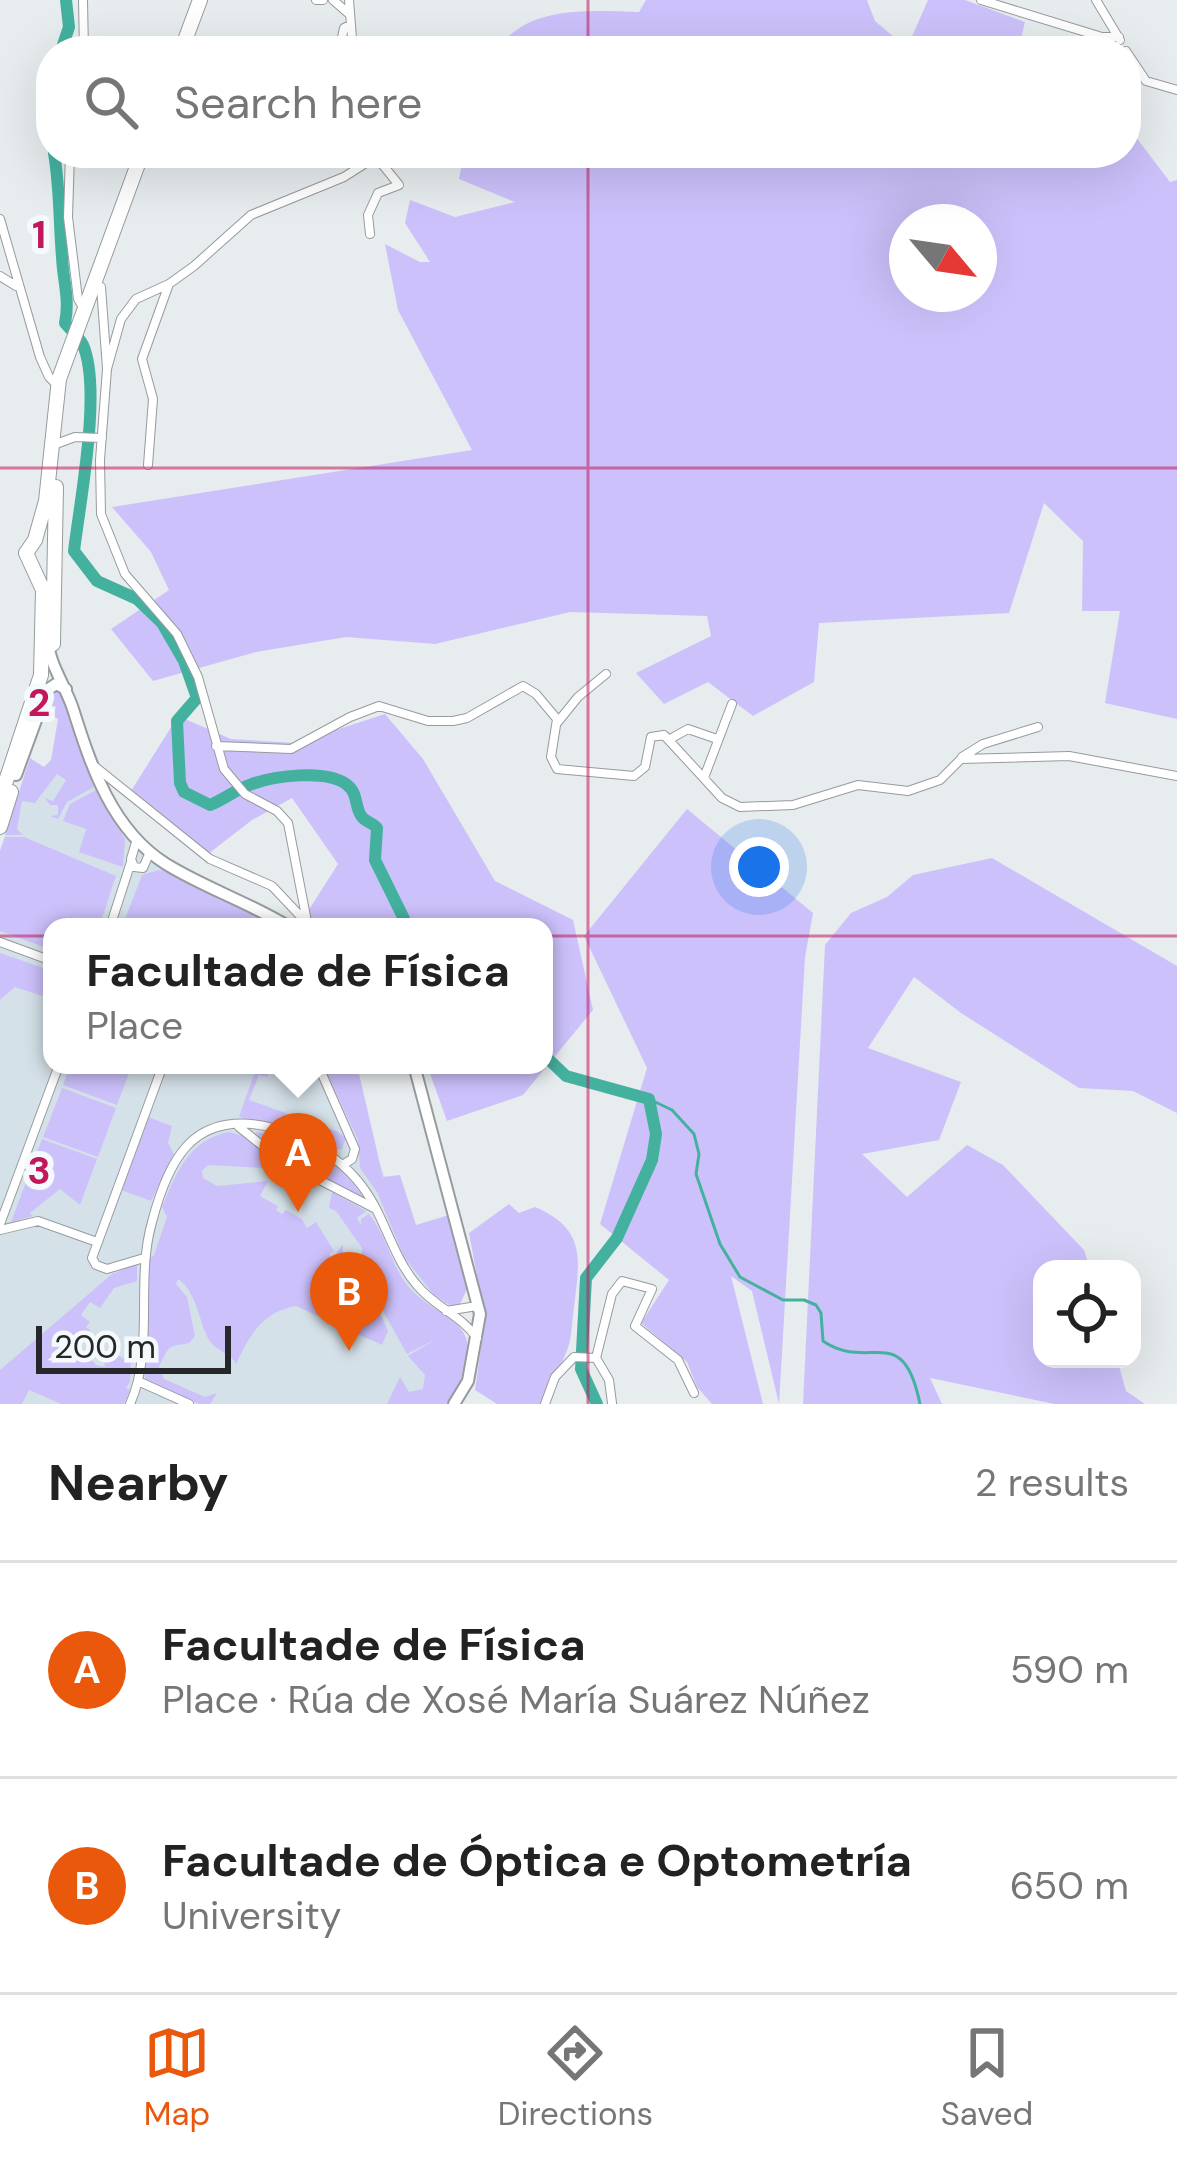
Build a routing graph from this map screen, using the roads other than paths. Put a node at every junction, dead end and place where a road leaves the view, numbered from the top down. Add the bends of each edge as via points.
1 (83, 0) edge
2 (200, 0) edge
3 (333, 0) edge
4 (349, 0) edge
5 (982, 0) edge
6 (1096, 0) edge
7 (350, 19) junction
8 (84, 36) edge
9 (187, 36) edge
10 (342, 36) edge
11 (352, 36) edge
12 (1099, 36) edge
13 (1118, 36) edge
14 (1141, 74) edge
15 (1177, 90) edge
16 (70, 168) edge
17 (136, 168) edge
18 (355, 168) edge
19 (385, 168) edge
20 (0, 220) edge
21 (370, 234) dead end
22 (0, 276) edge
23 (169, 284) junction
24 (16, 286) junction
25 (101, 287) dead end
26 (81, 317) junction
27 (102, 325) junction
28 (107, 369) junction
29 (56, 388) junction
30 (100, 438) junction
31 (56, 444) junction
32 (148, 465) dead end
33 (35, 540) junction
34 (54, 554) junction
35 (30, 566) junction
36 (43, 590) junction
37 (54, 625) junction
38 (51, 658) junction
39 (606, 674) dead end
40 (43, 679) junction
41 (66, 689) junction
42 (732, 704) dead end
43 (557, 723) junction
44 (1038, 727) dead end
45 (670, 739) junction
46 (717, 739) junction
47 (216, 746) junction
48 (961, 759) junction
49 (90, 764) junction
50 (16, 775) junction
51 (1177, 776) edge
52 (705, 777) junction
53 (1, 794) edge
54 (0, 827) edge
55 (136, 839) junction
56 (150, 852) junction
57 (163, 862) junction
58 (138, 866) junction
59 (113, 918) edge
60 (272, 918) edge
61 (301, 918) edge
62 (306, 918) edge
63 (0, 942) edge
64 (43, 958) edge
65 (56, 1074) edge
66 (160, 1074) edge
67 (322, 1074) edge
68 (416, 1074) edge
69 (238, 1125) junction
70 (354, 1144) junction
71 (343, 1165) junction
72 (358, 1180) junction
73 (376, 1209) junction
74 (0, 1227) edge
75 (98, 1242) junction
76 (143, 1258) junction
77 (462, 1309) junction
78 (446, 1311) junction
79 (472, 1318) junction
80 (594, 1358) junction
81 (140, 1382) junction
82 (694, 1393) dead end
83 (612, 1403) edge
84 (130, 1404) edge
85 (189, 1404) edge
86 (454, 1404) edge
87 (545, 1404) edge

1 - 8 street
2 - 9 main road
3 - 7 street
4 - 7 street
5 - 12 street
6 - 13 street
7 - 10 street
7 - 11 street
14 - 15 street
16 - 26 street
17 - 26 main road
18 - 23 street via 251,215
19 - 21 street via 399,185 378,194
20 - 24 street
22 - 24 street
23 - 28 street via 127,310
23 - 32 street via 142,359 153,398
24 - 29 street
25 - 27 street
26 - 27 street
26 - 29 main road
27 - 28 street
28 - 30 street
29 - 31 main road
29 - 33 main road
30 - 31 street
30 - 47 street via 101,514 125,574 177,634 198,676
31 - 34 main road
33 - 34 main road via 47,541
33 - 35 main road via 26,553
34 - 35 main road via 43,569
34 - 37 main road
35 - 36 main road
36 - 38 street
36 - 40 main road
37 - 38 main road
37 - 41 street
38 - 40 main road
38 - 41 street
39 - 43 street
40 - 50 main road
40 - 53 main road
41 - 49 street
41 - 50 street via 47,690
42 - 46 street
43 - 45 street via 550,757 563,771 634,776 645,767 651,737
43 - 47 street via 523,686 453,721 379,706 291,749
44 - 48 street
45 - 46 street via 688,729
45 - 52 street
46 - 52 street
47 - 62 street via 242,791 288,823
48 - 51 street via 1069,756
48 - 52 street via 940,781 908,791 858,785 776,807 734,806
49 - 55 street
49 - 61 street via 210,859 272,886
50 - 54 main road
55 - 56 street
55 - 58 street
56 - 57 street
56 - 58 street
57 - 58 street
57 - 60 street
58 - 59 street
63 - 64 street
65 - 74 street
66 - 75 street
67 - 70 street
68 - 79 street
69 - 71 street via 297,1137
69 - 73 street via 279,1160
69 - 76 street via 209,1131 184,1150
70 - 71 street
70 - 72 street
71 - 72 street
72 - 73 street
73 - 78 street via 414,1282
74 - 75 street via 38,1221
75 - 76 street via 92,1258 100,1268
76 - 81 street
77 - 78 street
77 - 79 street
77 - 79 street
78 - 79 street
79 - 86 street via 477,1339
80 - 82 street via 622,1281 652,1289 635,1326 678,1360
80 - 83 street
80 - 87 street via 577,1356 560,1369
81 - 84 street
81 - 85 street

